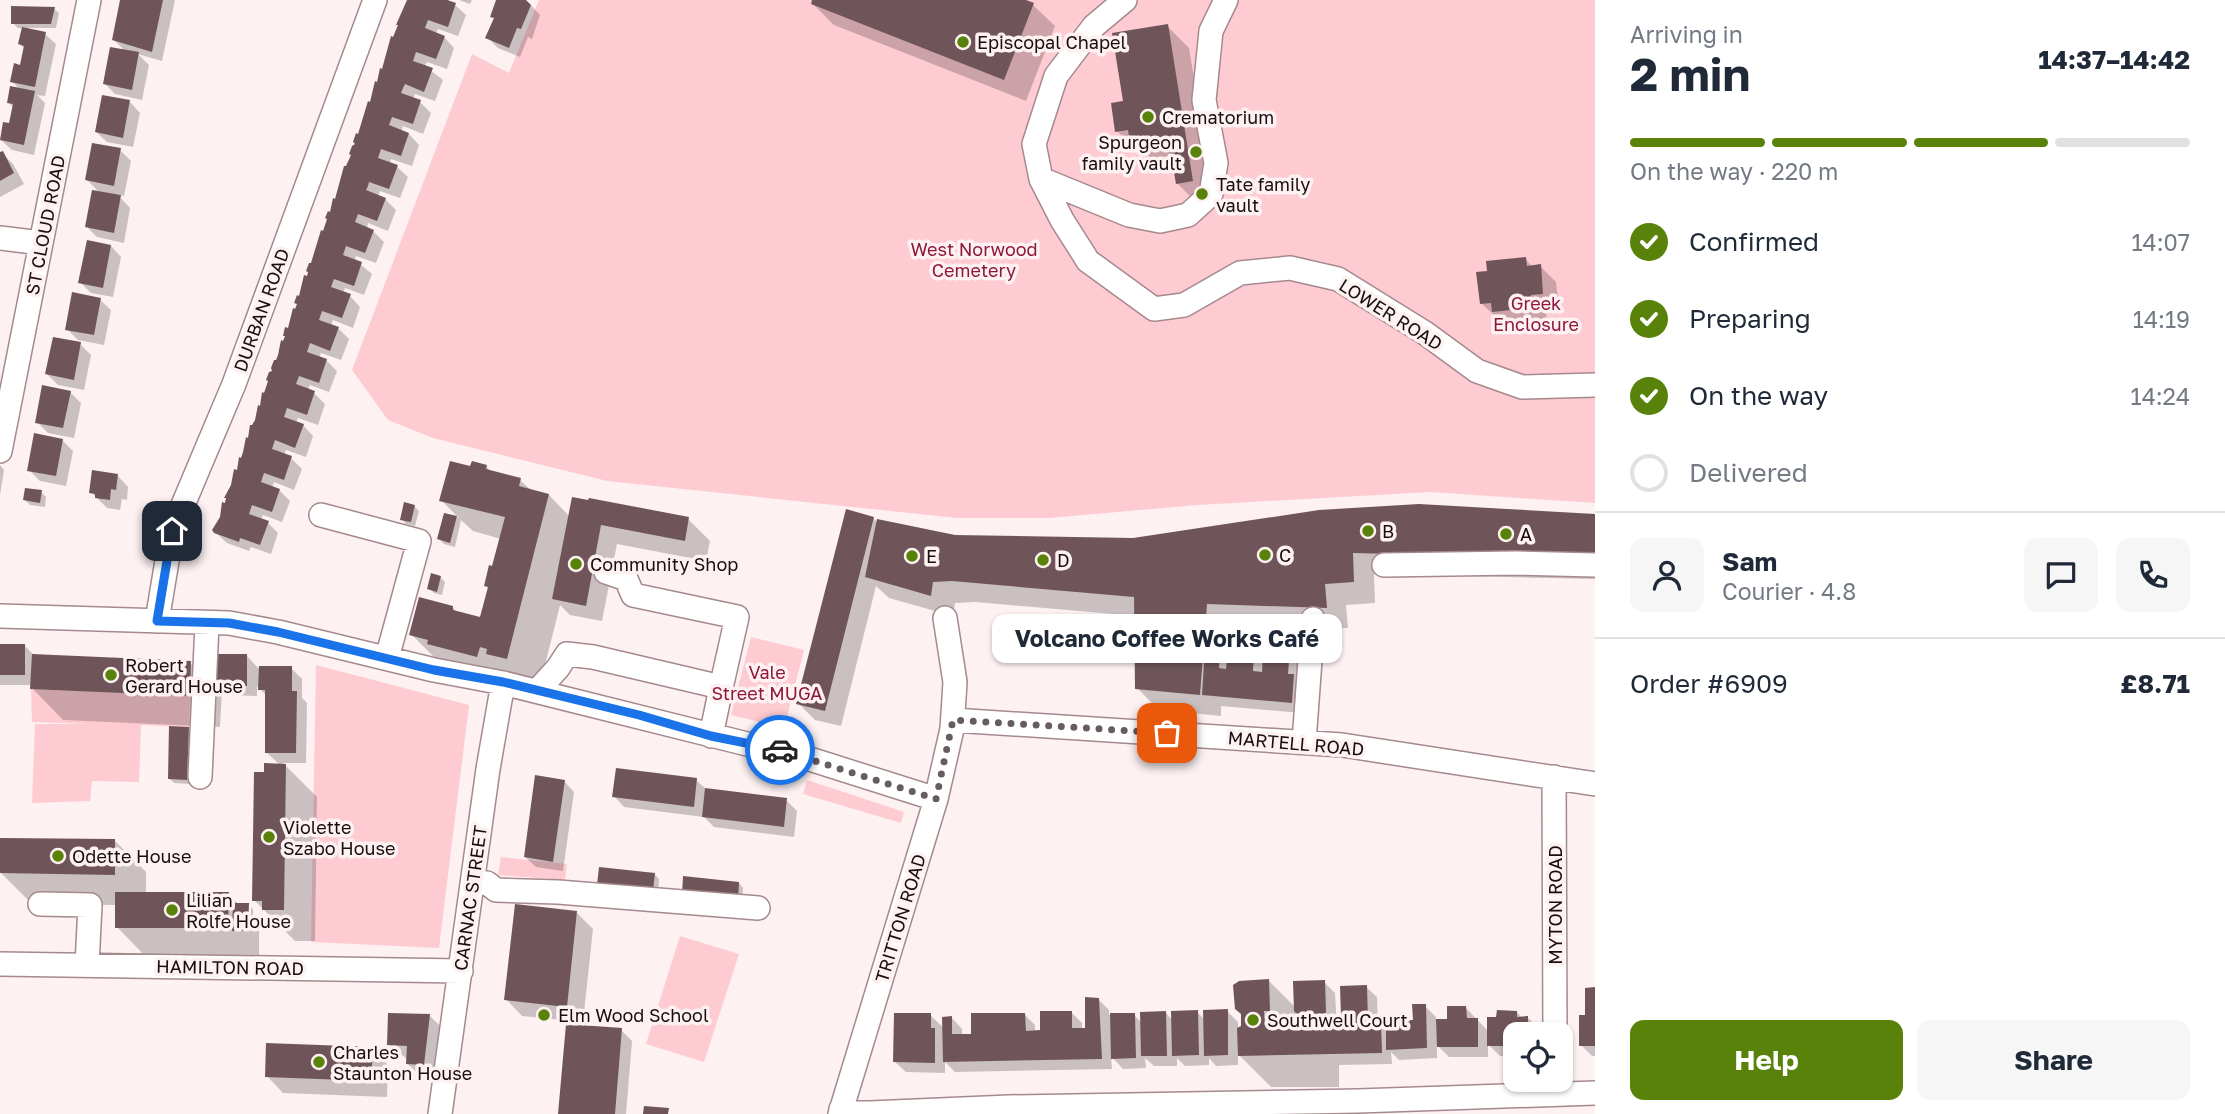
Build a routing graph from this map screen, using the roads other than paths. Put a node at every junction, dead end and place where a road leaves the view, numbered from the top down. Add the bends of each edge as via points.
1 (89, 0) edge
2 (375, 0) edge
3 (1125, 0) edge
4 (1226, 0) edge
5 (1041, 178) junction
6 (0, 238) edge
7 (41, 243) junction
8 (1595, 385) edge
9 (0, 450) edge
10 (321, 515) dead end
11 (1384, 565) dead end
12 (1595, 565) edge
13 (606, 572) dead end
14 (0, 615) edge
15 (945, 618) dead end
16 (1313, 619) dead end
17 (157, 621) junction
18 (207, 624) junction
19 (387, 658) junction
20 (503, 682) junction
21 (714, 686) junction
22 (537, 691) junction
23 (953, 720) junction
24 (711, 736) junction
25 (1304, 742) junction
26 (200, 777) dead end
27 (1554, 777) junction
28 (1595, 784) edge
29 (936, 799) junction
30 (473, 881) junction
31 (40, 904) dead end
32 (758, 908) dead end
33 (0, 964) edge
34 (87, 965) junction
35 (461, 971) junction
36 (1555, 1022) edge
37 (1573, 1090) edge
38 (1503, 1091) edge
39 (1595, 1093) edge
40 (841, 1112) edge
41 (440, 1114) edge

1 - 7 street, ST CLOUD ROAD
2 - 17 street, DURBAN ROAD via 234,384 172,531
3 - 5 street, LOWER ROAD via 1094,26 1056,76 1034,144
4 - 5 street via 1211,31 1204,100 1216,163 1211,194 1188,215 1160,221 1129,215
5 - 8 street, LOWER ROAD via 1088,261 1154,309 1184,305 1240,272 1290,268 1338,279 1477,371 1522,387
6 - 7 street
7 - 9 street, ST CLOUD ROAD
10 - 19 street via 419,541
11 - 12 street
13 - 21 street via 626,579 634,595 737,617
14 - 17 street
15 - 23 street, TRITTON ROAD via 956,682
16 - 25 street
17 - 18 street
18 - 19 street via 278,632
18 - 26 street
19 - 20 street
20 - 22 street
20 - 30 street, CARNAC STREET
21 - 22 street via 567,654
21 - 24 street
22 - 24 street
23 - 25 street, MARTELL ROAD
23 - 29 street, TRITTON ROAD
24 - 29 street via 775,748
25 - 27 street, MARTELL ROAD
27 - 28 street, MARTELL ROAD
27 - 36 street, MYTON ROAD
29 - 40 street, TRITTON ROAD
30 - 32 street via 496,890
30 - 35 street, CARNAC STREET
31 - 34 street via 90,905
33 - 34 street, HAMILTON ROAD
34 - 35 street, HAMILTON ROAD
35 - 41 street, CARNAC STREET
37 - 39 street
38 - 40 street via 1358,1101

